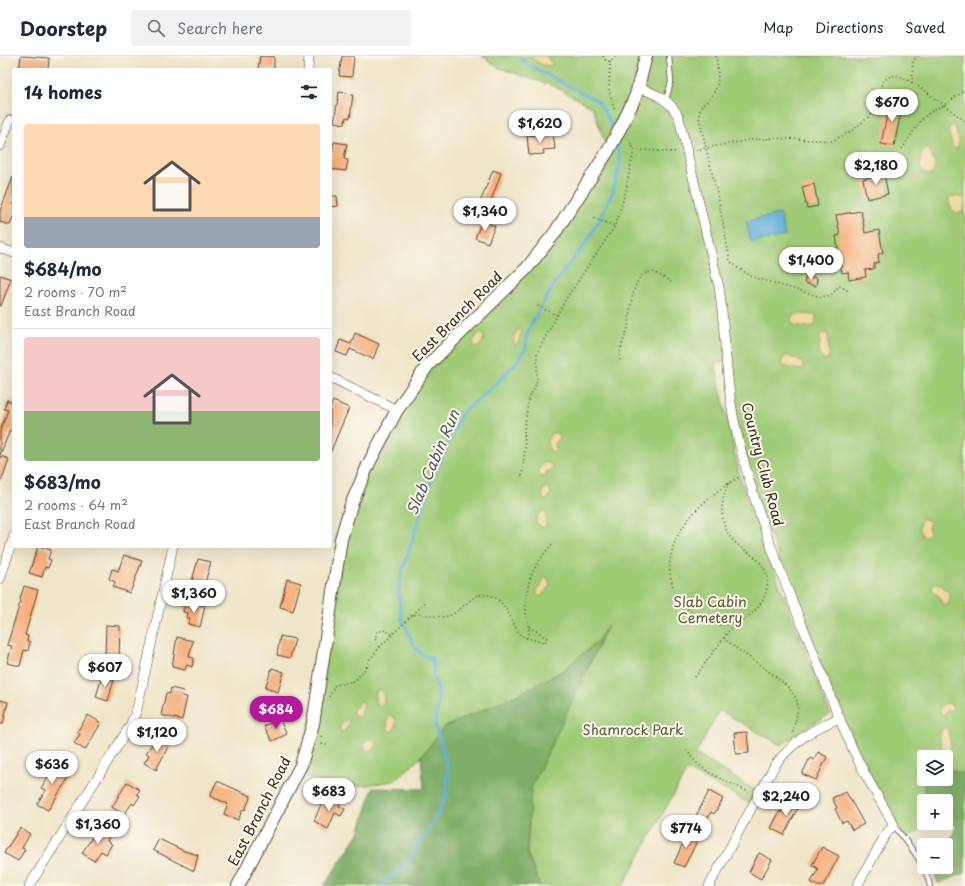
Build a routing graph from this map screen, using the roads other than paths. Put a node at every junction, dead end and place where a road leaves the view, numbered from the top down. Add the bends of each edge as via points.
1 (309, 56) edge
2 (646, 56) edge
3 (669, 56) edge
4 (308, 68) edge
5 (638, 88) junction
6 (666, 100) junction
7 (10, 120) dead end
8 (0, 146) edge
9 (0, 248) edge
10 (12, 252) edge
11 (332, 377) edge
12 (397, 410) junction
13 (12, 542) edge
14 (173, 548) edge
15 (0, 579) edge
16 (840, 718) junction
17 (894, 825) junction
18 (29, 886) edge
19 (238, 886) edge
20 (709, 886) edge
21 (857, 886) edge
22 (930, 886) edge

1 - 4 street
2 - 5 main road, East Branch Road
3 - 6 lane via 671,82
5 - 6 street, Country Club Road
5 - 12 main road, East Branch Road, bridge via 608,151 569,212 527,268 428,365
6 - 16 street, Country Club Road via 676,109 679,118 719,287 724,354 735,426 747,472 784,582
7 - 8 street
9 - 10 street
11 - 12 street
12 - 19 main road, East Branch Road via 363,477 341,539 313,724 301,765
13 - 15 street
14 - 18 street via 130,726
16 - 17 street, Country Club Road via 862,769
16 - 20 street via 821,725 802,737 775,765
17 - 21 street via 886,834
17 - 22 lane via 922,862

